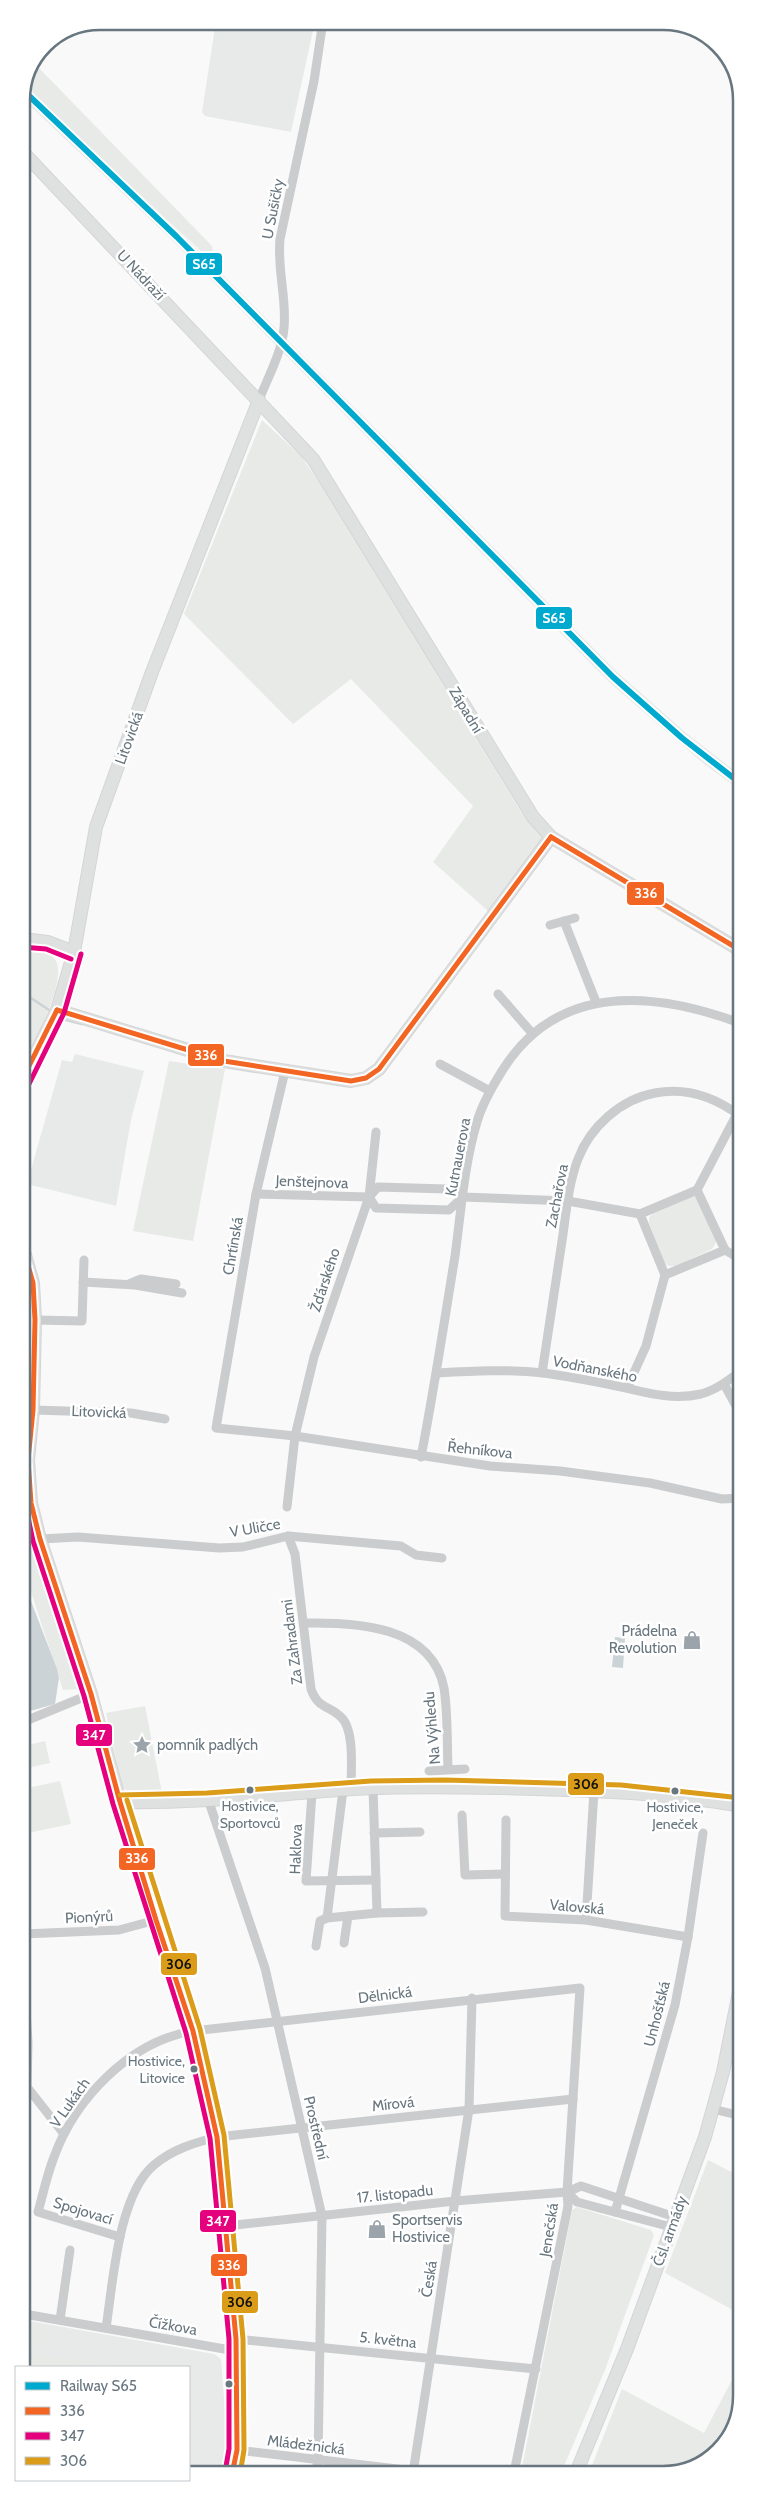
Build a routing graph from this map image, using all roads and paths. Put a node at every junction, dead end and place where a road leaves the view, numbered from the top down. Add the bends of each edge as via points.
1 (322, 30) edge
2 (30, 159) edge
3 (259, 400) junction
4 (551, 837) junction
5 (575, 918) dead end
6 (564, 921) junction
7 (550, 925) dead end
8 (30, 940) edge
9 (733, 946) edge
10 (74, 952) junction
11 (498, 994) dead end
12 (596, 1002) junction
13 (57, 1010) junction
14 (733, 1020) edge
15 (532, 1033) junction
16 (440, 1064) dead end
17 (30, 1065) edge
18 (285, 1070) junction
19 (490, 1091) junction
20 (733, 1109) edge
21 (733, 1123) edge
22 (376, 1132) dead end
23 (697, 1190) junction
24 (256, 1194) junction
25 (463, 1197) junction
26 (368, 1198) junction
27 (568, 1201) junction
28 (640, 1214) junction
29 (725, 1250) junction
30 (733, 1255) edge
31 (84, 1260) dead end
32 (30, 1275) edge
33 (665, 1275) junction
34 (84, 1282) junction
35 (176, 1284) dead end
36 (126, 1285) junction
37 (182, 1293) dead end
38 (35, 1320) junction
39 (437, 1373) junction
40 (542, 1373) junction
41 (733, 1378) edge
42 (724, 1384) junction
43 (627, 1388) junction
44 (733, 1401) edge
45 (33, 1410) junction
46 (165, 1419) dead end
47 (216, 1428) joint
48 (30, 1431) edge
49 (295, 1436) junction
50 (421, 1457) junction
51 (30, 1494) edge
52 (733, 1498) edge
53 (288, 1507) dead end
54 (288, 1536) junction
55 (40, 1539) junction
56 (442, 1558) dead end
57 (304, 1624) junction
58 (91, 1694) junction
59 (30, 1719) edge
60 (448, 1769) junction
61 (465, 1769) dead end
62 (429, 1771) dead end
63 (373, 1788) junction
64 (347, 1790) junction
65 (594, 1791) junction
66 (312, 1793) junction
67 (208, 1799) junction
68 (120, 1802) junction
69 (733, 1805) edge
70 (462, 1814) dead end
71 (506, 1820) dead end
72 (420, 1832) dead end
73 (374, 1833) junction
74 (703, 1833) dead end
75 (505, 1874) junction
76 (376, 1880) junction
77 (332, 1882) junction
78 (423, 1912) dead end
79 (377, 1913) junction
80 (348, 1916) junction
81 (327, 1918) junction
82 (156, 1920) junction
83 (586, 1920) junction
84 (30, 1934) edge
85 (688, 1937) junction
86 (344, 1944) dead end
87 (316, 1946) dead end
88 (580, 1988) joint
89 (472, 1998) junction
90 (277, 2021) junction
91 (193, 2031) junction
92 (733, 2041) edge
93 (30, 2091) edge
94 (573, 2098) junction
95 (469, 2109) junction
96 (713, 2109) junction
97 (733, 2114) edge
98 (302, 2128) junction
99 (64, 2134) junction
100 (217, 2137) junction
101 (567, 2192) junction
102 (619, 2197) junction
103 (455, 2201) junction
104 (38, 2212) joint
105 (615, 2212) junction
106 (322, 2216) junction
107 (673, 2222) junction
108 (226, 2226) junction
109 (120, 2237) junction
110 (70, 2250) dead end
111 (30, 2315) edge
112 (60, 2320) junction
113 (106, 2328) junction
114 (236, 2345) junction
115 (319, 2346) junction
116 (431, 2358) junction
117 (536, 2370) junction
118 (237, 2450) junction
119 (318, 2461) junction
120 (234, 2466) edge
121 (317, 2466) edge
122 (362, 2466) edge
123 (415, 2466) edge
124 (515, 2466) edge
125 (579, 2466) edge

1 - 3 street, U Sušičky via 280,239 278,261 285,325 282,343
2 - 3 street, U Nádraží
3 - 4 street, Západní via 314,459 516,792
3 - 10 street, Litovická via 152,672 96,827
4 - 9 street, Západní
4 - 18 street via 379,1069 366,1078 351,1080
5 - 6 street
6 - 7 street
6 - 12 street
8 - 10 street via 48,942
10 - 13 street, Litovická
11 - 15 street
12 - 14 street, Kutnauerova via 672,1002
12 - 15 street, Kutnauerova via 566,1013
13 - 17 street, Litovická
13 - 18 street via 224,1061
15 - 19 street, Kutnauerova via 511,1056
16 - 19 street
18 - 24 street, Chrtínská
19 - 25 street, Kutnauerova via 477,1120
20 - 27 street, Zachařova via 714,1098 666,1091 644,1095 624,1104 604,1120 586,1144 578,1159
21 - 23 street
22 - 26 street, Žďárského
23 - 28 street
23 - 29 street
24 - 26 street, Jenštejnova
24 - 47 street, Chrtínská
25 - 26 street, Jenštejnova via 447,1189 378,1187
25 - 26 street, Jenštejnova via 450,1210 376,1208
25 - 27 street, Jenštejnova
25 - 39 street, Kutnauerova
26 - 49 street, Žďárského via 314,1357
27 - 28 street, Jenštejnova
27 - 40 street, Zachařova
28 - 33 street
29 - 30 street
29 - 33 street
31 - 34 street
32 - 38 street
33 - 43 street via 646,1346
34 - 36 street
34 - 38 street via 82,1321
35 - 36 street via 141,1278
36 - 37 street
38 - 45 street
39 - 40 street, Vodňanského via 486,1370
39 - 50 street, Kutnauerova
40 - 43 street, Vodňanského
41 - 42 street, Vodňanského
42 - 43 street, Vodňanského via 702,1394 682,1396 654,1396
42 - 44 street
45 - 46 street, Litovická via 131,1413
45 - 48 street
47 - 49 street, Řehníkova
49 - 50 street, Řehníkova
49 - 53 street, Žďárského
50 - 52 street, Řehníkova via 490,1466 560,1470
51 - 55 street
54 - 55 street, V Uličce via 243,1547 219,1548 78,1537
54 - 56 street, V Uličce via 401,1546 416,1555
54 - 57 street, Za Zahradami via 295,1554
55 - 58 street
57 - 60 street, Na Výhledu via 376,1627 427,1652 438,1669 444,1688
57 - 64 street, Za Zahradami via 315,1700 340,1716 349,1732
58 - 59 street
58 - 68 street
60 - 61 street, Na Výhledu
60 - 62 street
63 - 64 street
63 - 65 street
63 - 73 street
64 - 66 street
64 - 77 street
65 - 69 street
65 - 83 street
66 - 67 street
66 - 77 street, Haklova via 306,1881
67 - 68 street
67 - 90 street, Prostřední via 265,1968
68 - 82 street
70 - 75 street via 465,1875
71 - 75 street, Valovská
72 - 73 street
73 - 76 street
74 - 85 street, Unhošťská
75 - 83 street, Valovská via 505,1916
76 - 77 street, Haklova
76 - 79 street
77 - 81 street
78 - 79 street
79 - 80 street
80 - 81 street
80 - 86 street
81 - 87 street via 320,1921
82 - 84 street, Pionýrů via 119,1930
82 - 91 street
83 - 85 street, Valovská
85 - 102 street, Unhošťská via 675,2005
88 - 89 street, Dělnická
88 - 94 street, Jenečská
89 - 90 street, Dělnická
89 - 95 street, Česká
90 - 91 street, Dělnická
90 - 98 street, Prostřední
91 - 99 street, V Lukách via 174,2034 152,2044 118,2066 91,2093
91 - 100 street
92 - 96 street, Čsl. armády
93 - 99 street
94 - 95 street, Mírová
94 - 101 street, Jenečská
95 - 98 street, Mírová
95 - 103 street, Česká
96 - 97 street
96 - 107 street, Čsl. armády
98 - 100 street, Mírová
98 - 106 street, Prostřední
99 - 104 street, V Lukách via 53,2157
100 - 108 street
100 - 109 street, Spojovací via 182,2147 153,2166 136,2188
101 - 102 street, 17. listopadu via 581,2186
101 - 103 street, 17. listopadu
101 - 105 street via 577,2202
101 - 117 street, Jenečská via 568,2206
102 - 105 street, Unhošťská
102 - 107 street, 17. listopadu
103 - 106 street, 17. listopadu
103 - 116 street, Česká
104 - 109 street, Spojovací
105 - 107 street
106 - 108 street, 17. listopadu
106 - 115 street, Prostřední
107 - 125 street, Čsl. armády via 610,2395
108 - 114 street
109 - 113 street
110 - 112 street
111 - 112 street, Čížkova
112 - 113 street, Čížkova
113 - 114 street, Čížkova
114 - 115 street, 5. května
114 - 118 street
115 - 116 street, 5. května
115 - 119 street, Prostřední
116 - 117 street, 5. května
116 - 123 street, Česká
117 - 124 street, Jenečská
118 - 119 street, Mládežnická
118 - 120 street
119 - 121 street, Prostřední
119 - 122 street, Mládežnická

